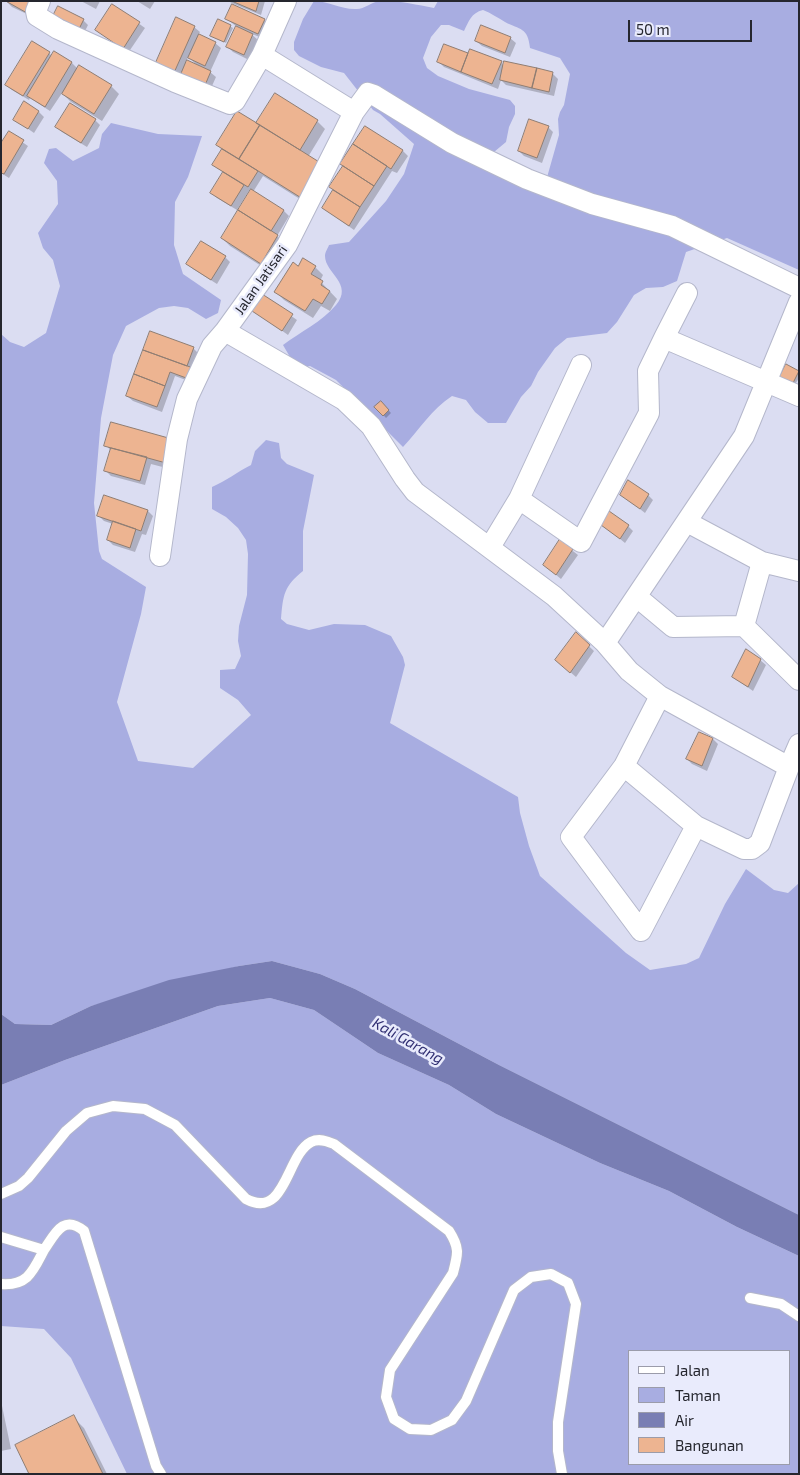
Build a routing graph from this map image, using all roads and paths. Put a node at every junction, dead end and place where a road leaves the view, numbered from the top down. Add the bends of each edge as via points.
1 (40, 1) edge
2 (286, 1) edge
3 (262, 55) junction
4 (354, 112) junction
5 (799, 288) edge
6 (687, 293) dead end
7 (799, 302) edge
8 (225, 331) junction
9 (664, 338) junction
10 (581, 365) dead end
11 (766, 382) junction
12 (799, 396) edge
13 (519, 499) junction
14 (687, 522) junction
15 (490, 546) junction
16 (160, 556) dead end
17 (762, 562) junction
18 (799, 571) edge
19 (637, 597) junction
20 (744, 626) junction
21 (606, 643) junction
22 (799, 680) edge
23 (660, 696) junction
24 (799, 744) edge
25 (624, 766) junction
26 (788, 767) junction
27 (696, 826) junction
28 (1, 1194) edge
29 (1, 1237) edge
30 (44, 1250) junction
31 (1, 1284) edge
32 (750, 1298) dead end
33 (799, 1316) edge
34 (161, 1474) edge
35 (562, 1474) edge

1 - 3 street via 37,16 58,29 230,104 235,101
2 - 3 street
3 - 4 street
4 - 5 street, Jalan Jatisari via 364,96 368,93 374,95 452,143 527,179 592,204 672,226
4 - 8 street, Jalan Jatisari via 287,245
6 - 9 street
7 - 11 street
8 - 15 street via 344,400 371,426 416,492
8 - 16 street, Jalan Jatisari via 212,346 188,399 177,440
9 - 11 street
9 - 13 street via 648,371 649,413 581,542
10 - 13 street
11 - 12 street
11 - 14 street via 744,436
13 - 15 street
14 - 17 street
14 - 19 street
15 - 21 street via 554,596
17 - 18 street
17 - 20 street
19 - 20 street via 673,627
19 - 21 street
20 - 22 street
21 - 23 street via 629,670
23 - 25 street
23 - 26 street
24 - 26 street
25 - 27 street
25 - 27 street via 571,836 641,931
26 - 27 street via 760,843 752,849 744,849
28 - 35 lane via 28,1178 66,1131 87,1113 113,1106 145,1109 175,1125 253,1203 264,1204 275,1197 304,1149 312,1142 322,1140 334,1144 449,1231 457,1243 458,1256 453,1273 390,1370 386,1396 391,1411 394,1418 410,1429 431,1430 452,1420 466,1401 514,1290 531,1277 551,1274 568,1283 576,1304 558,1422
29 - 30 lane
30 - 31 lane via 32,1273 22,1281
30 - 34 lane via 60,1228 67,1224 75,1224 84,1231
32 - 33 lane via 781,1304

